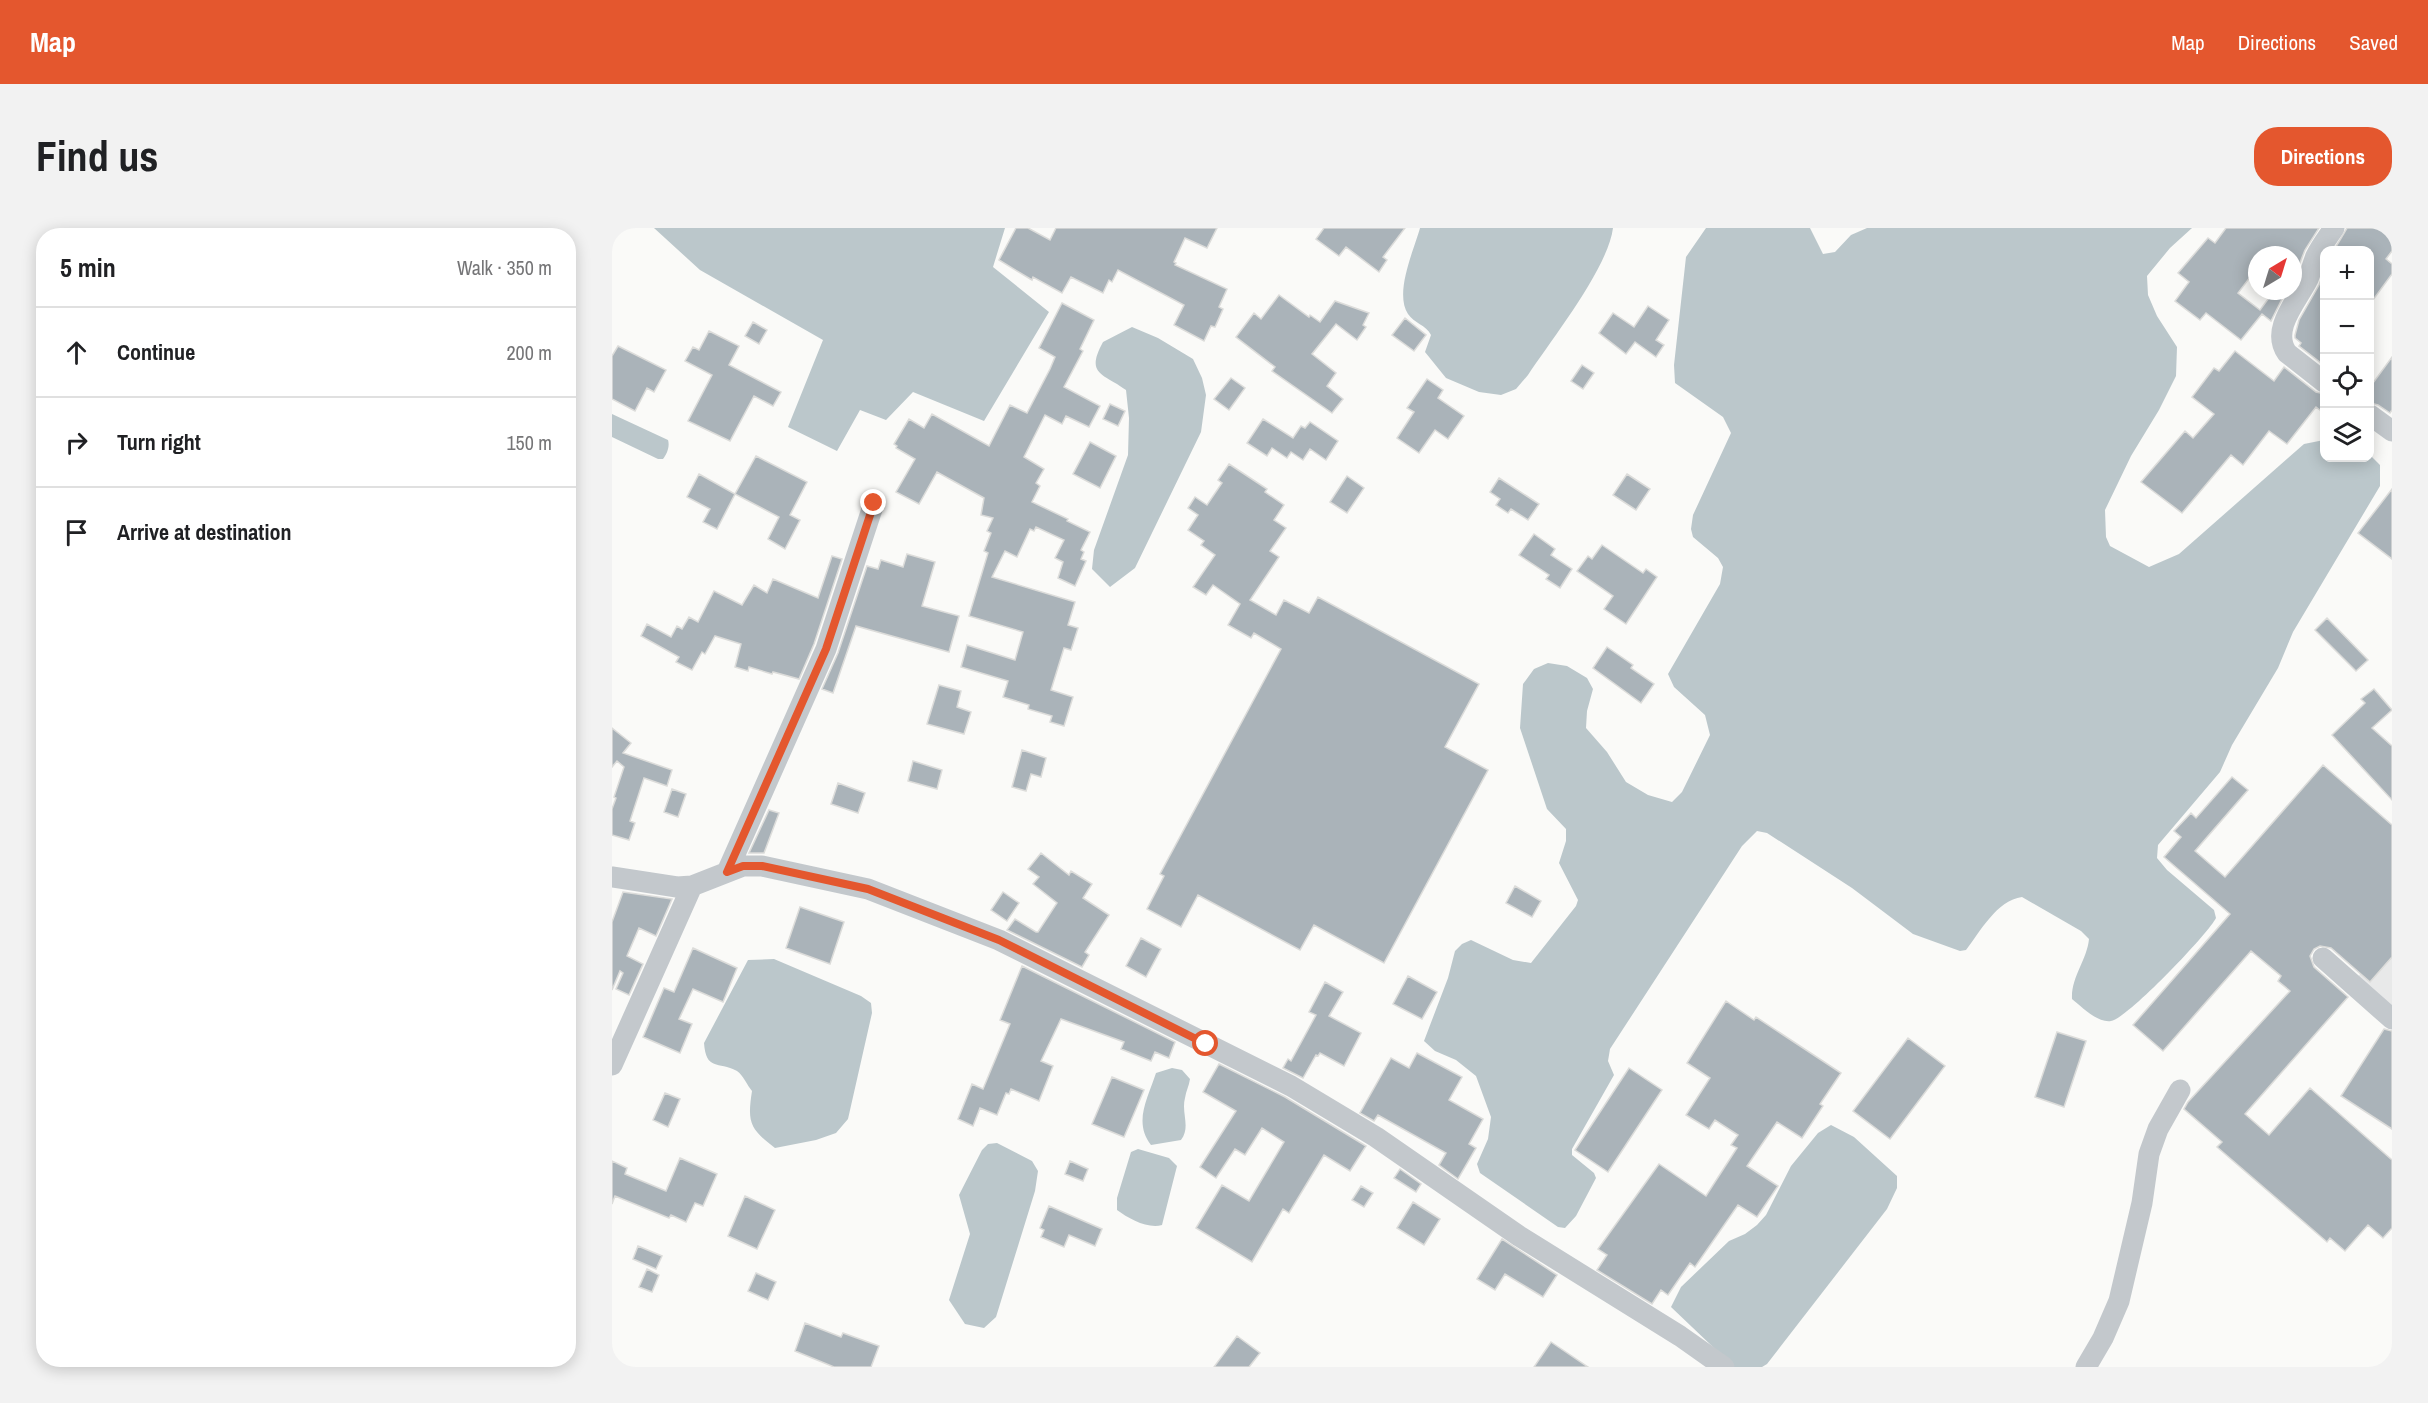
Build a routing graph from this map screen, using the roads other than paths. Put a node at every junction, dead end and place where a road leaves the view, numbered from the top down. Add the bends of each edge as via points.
1 (2334, 228) edge
2 (2320, 378) edge
3 (2374, 418) edge
4 (2392, 431) edge
5 (874, 503) dead end
6 (727, 872) junction
7 (612, 877) edge
8 (692, 886) junction
9 (2323, 958) dead end
10 (2392, 1019) edge
11 (612, 1065) edge
12 (2180, 1090) dead end
13 (1724, 1367) edge
14 (2086, 1367) edge

1 - 2 street via 2286,316 2282,337 2287,353
3 - 4 street
5 - 6 street via 826,649
6 - 8 street
6 - 13 street via 743,866 762,866 868,889 999,940 1300,1092 1376,1137 1519,1236
7 - 8 street
8 - 11 street
9 - 10 street
12 - 14 street via 2149,1154 2119,1301

